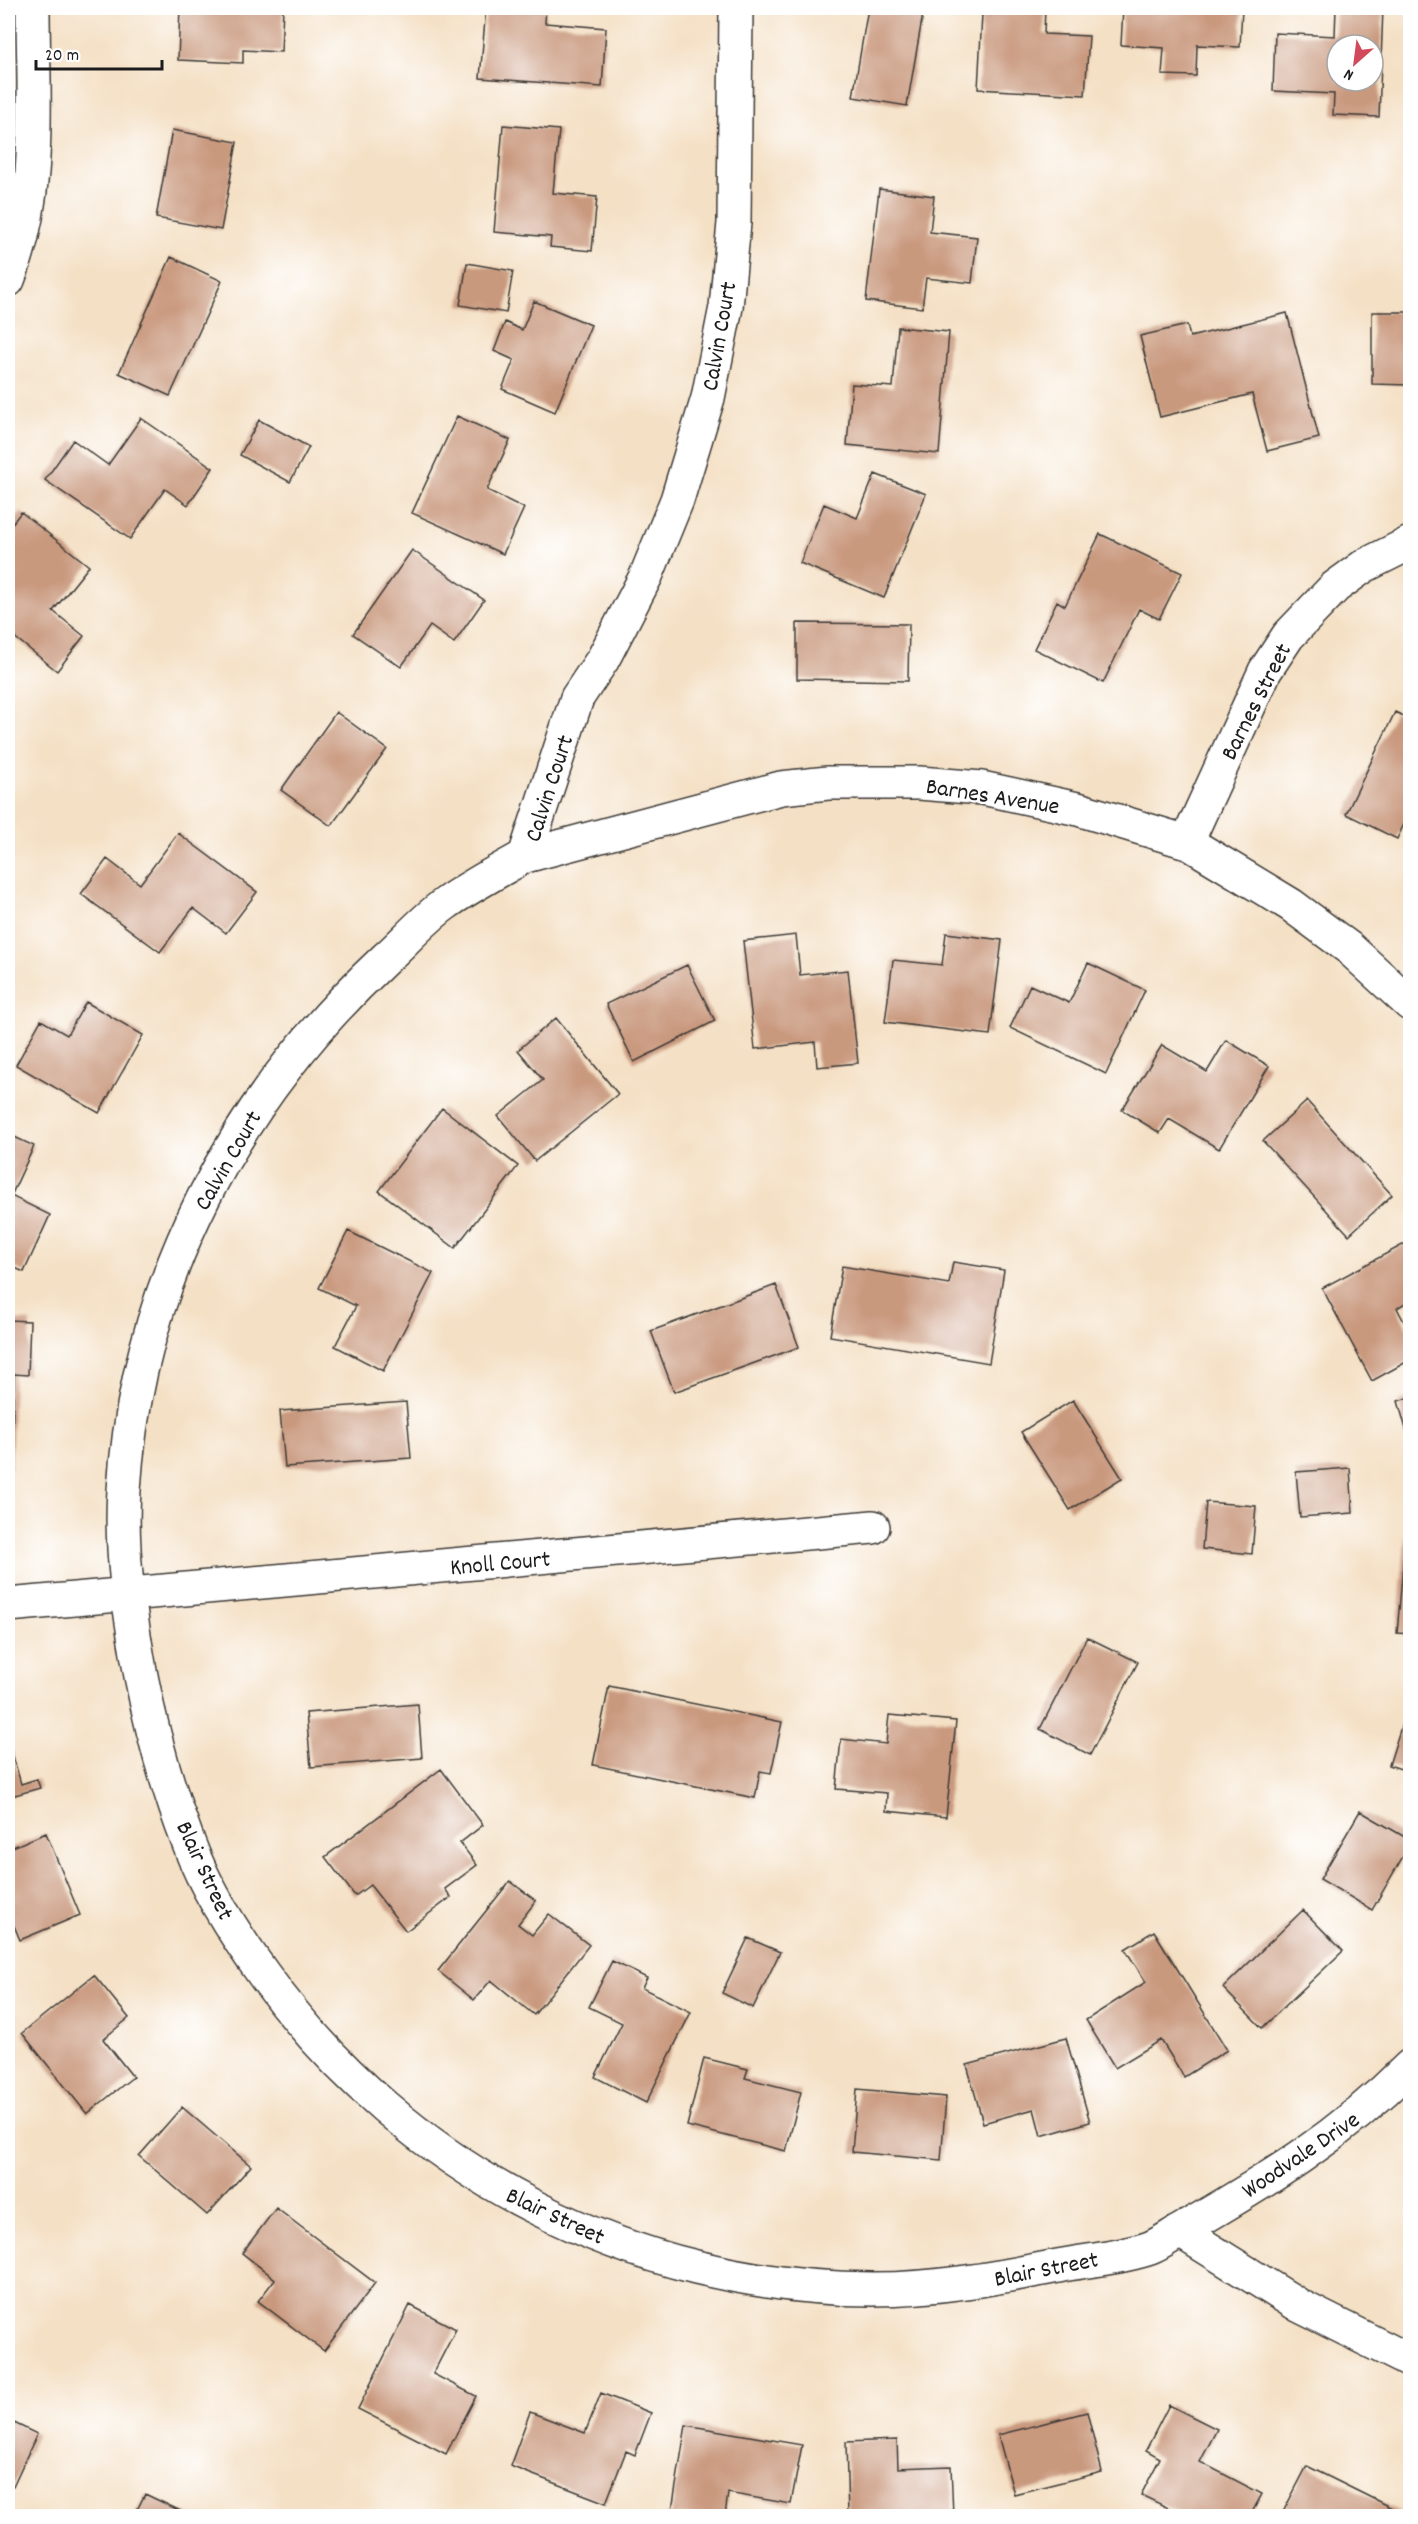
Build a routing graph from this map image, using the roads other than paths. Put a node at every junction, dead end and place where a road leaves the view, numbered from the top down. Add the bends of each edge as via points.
1 (33, 8) edge
2 (736, 8) edge
3 (8, 280) edge
4 (1410, 543) edge
5 (1187, 842) junction
6 (525, 856) junction
7 (1410, 1004) edge
8 (873, 1527) dead end
9 (127, 1596) junction
10 (8, 1605) edge
11 (1410, 2066) edge
12 (1180, 2231) junction
13 (1410, 2361) edge

1 - 3 street via 33,149 27,219
2 - 6 street, Calvin Court via 734,223 726,307 708,398 677,500 646,576 578,699
4 - 5 street, Barnes Street via 1364,566 1335,587 1287,636 1265,671
5 - 6 street, Barnes Avenue via 1078,809 982,789 919,783 828,783 781,788
5 - 7 street, Barnes Avenue via 1291,905 1349,948
6 - 9 street, Calvin Court via 443,905 359,984 302,1047 244,1124 212,1177 172,1265 154,1317 134,1405 123,1493
8 - 9 street, Knoll Court
9 - 10 street
9 - 12 street, Blair Street via 149,1716 189,1846 246,1950 325,2051 404,2124 520,2202 592,2235 677,2264 756,2281 828,2289 911,2289 975,2282 1151,2248
11 - 12 street, Woodvale Drive via 1333,2136
12 - 13 street via 1300,2306

